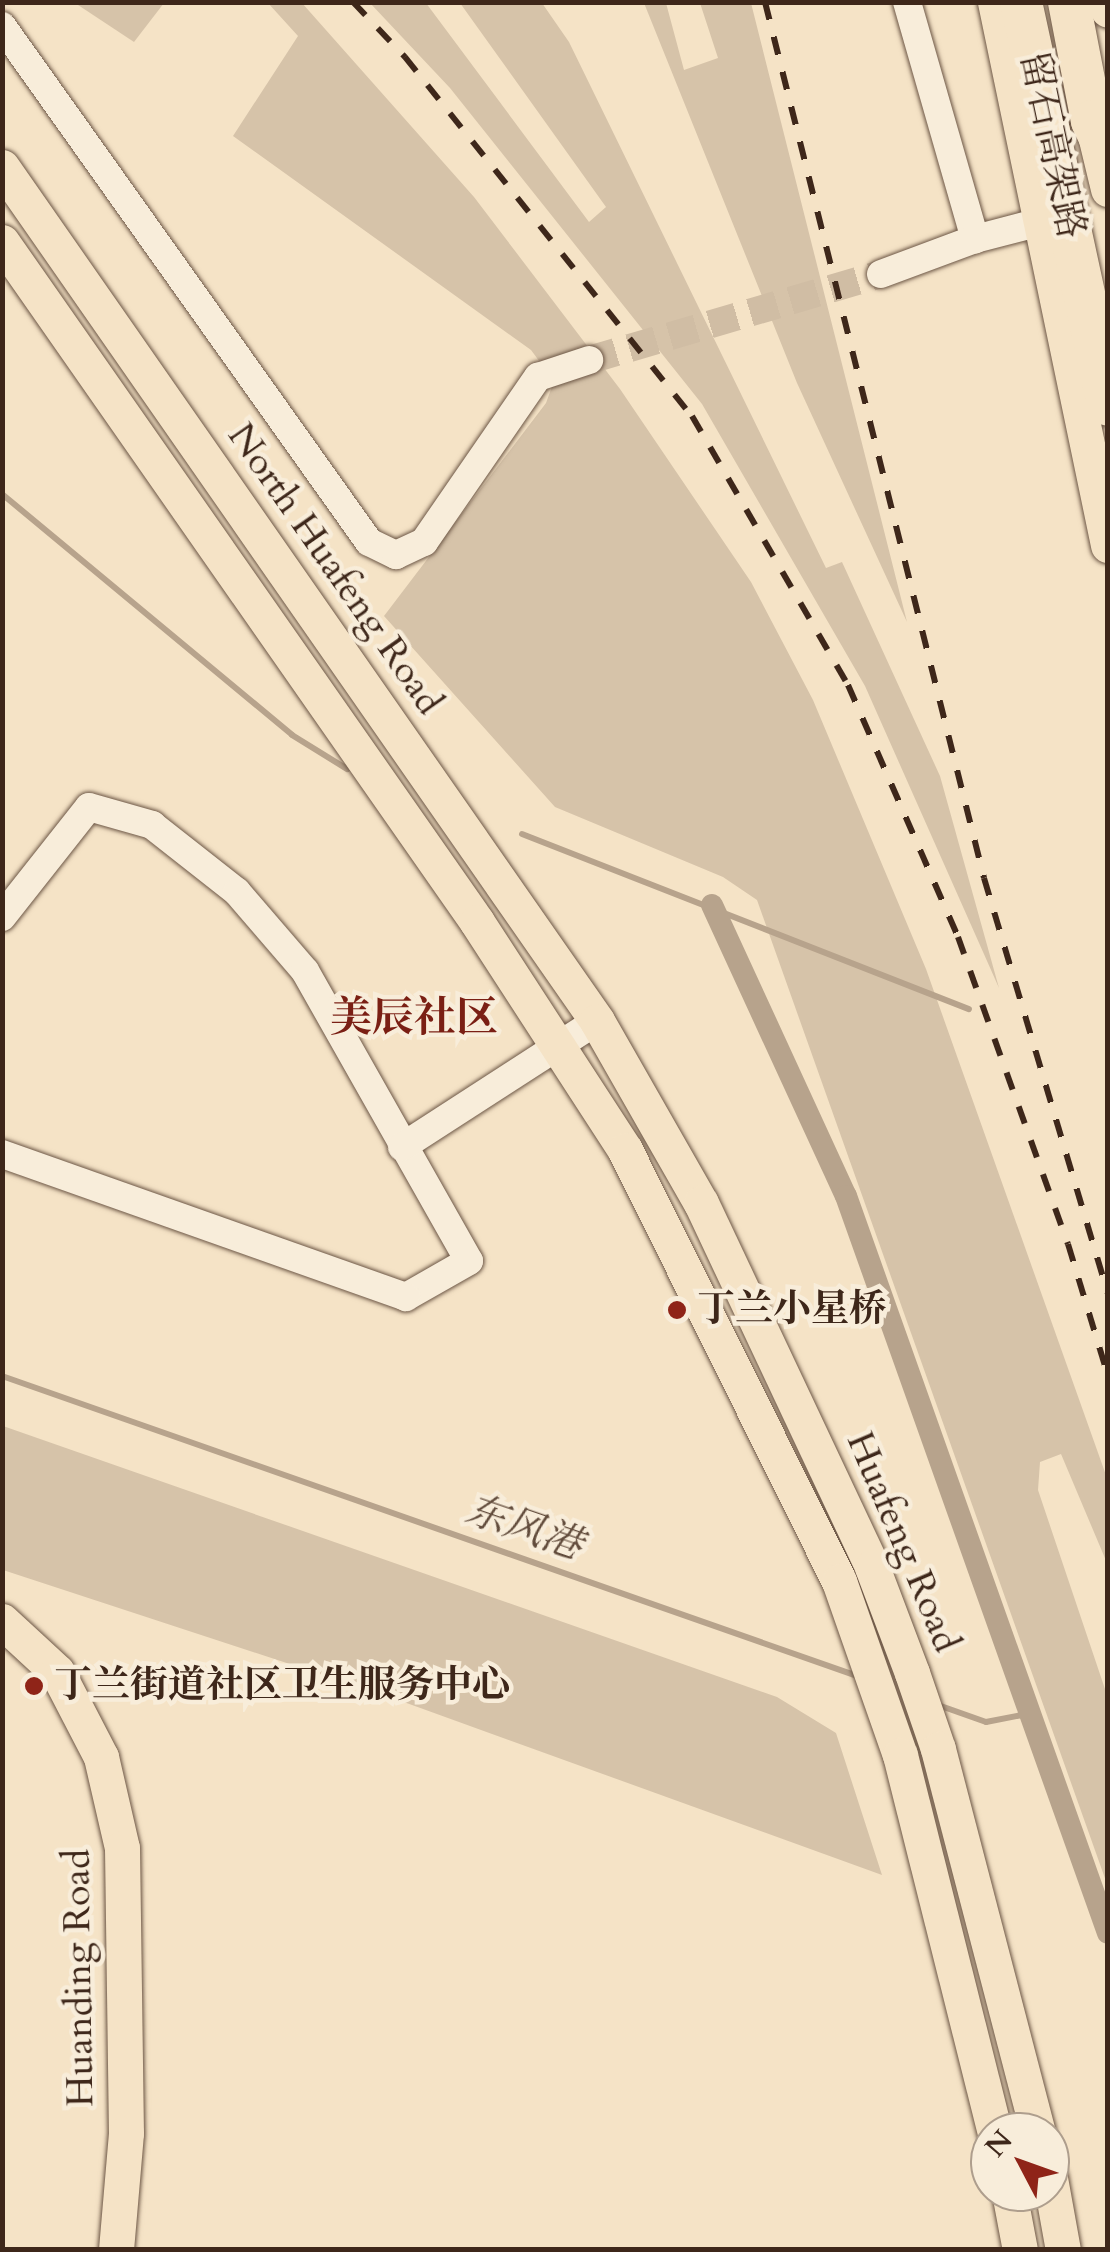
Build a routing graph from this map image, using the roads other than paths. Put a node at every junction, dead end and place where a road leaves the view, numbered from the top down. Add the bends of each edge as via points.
1 (907, 2) edge
2 (995, 2) edge
3 (1021, 2) edge
4 (1069, 2) edge
5 (2, 26) edge
6 (1100, 138) edge
7 (2, 167) edge
8 (1108, 188) edge
9 (1025, 226) dead end
10 (975, 240) junction
11 (2, 242) edge
12 (881, 274) tunnel mouth
13 (589, 360) tunnel mouth
14 (1108, 406) edge
15 (1108, 544) edge
16 (2, 917) edge
17 (597, 1021) junction
18 (558, 1046) junction
19 (402, 1147) junction
20 (2, 1154) edge
21 (2, 1621) edge
22 (990, 2112) edge
23 (1033, 2112) edge
24 (1013, 2212) edge
25 (1057, 2212) edge
26 (116, 2250) edge
27 (1020, 2250) edge
28 (1064, 2250) edge

1 - 10 street
2 - 15 main road
3 - 14 highway, 留石高架路
4 - 6 highway, 留石高架路
5 - 13 street via 368,542 396,555 424,542 538,377
6 - 8 main road
7 - 17 main road, North Huafeng Road
9 - 10 street
10 - 12 street
11 - 18 main road
16 - 19 street via 89,807 152,825 236,892 305,972
17 - 18 street
17 - 23 main road, Huafeng Road via 701,1204 784,1371 912,1673
18 - 19 street
18 - 22 main road, Huafeng Road via 625,1150 839,1581 900,1755
19 - 20 street via 469,1261 406,1297
21 - 26 main road, Huanding Road via 57,1672 101,1756 122,1848 126,2133
24 - 27 main road
25 - 28 main road

